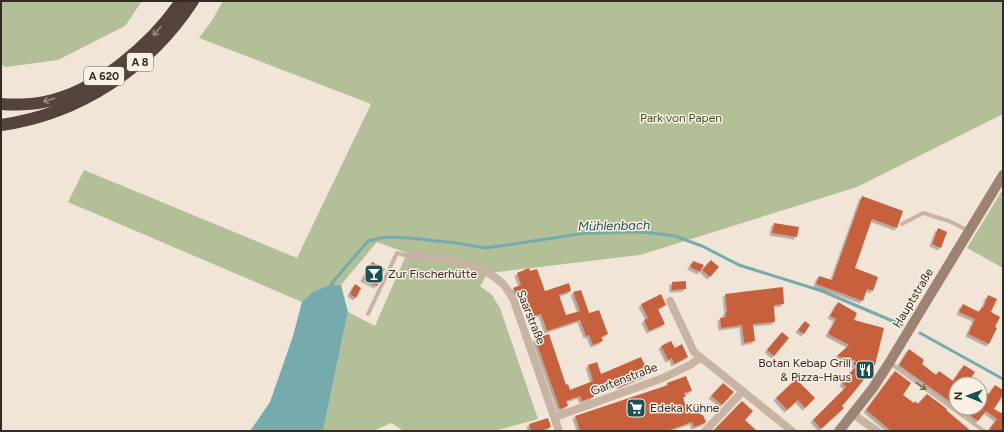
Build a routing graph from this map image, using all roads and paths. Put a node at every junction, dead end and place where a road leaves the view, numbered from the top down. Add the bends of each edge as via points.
1 (181, 1) edge
2 (194, 1) edge
3 (1, 104) edge
4 (1, 125) edge
5 (1003, 175) edge
6 (902, 224) dead end
7 (969, 231) junction
8 (409, 256) joint
9 (670, 301) dead end
10 (368, 314) dead end
11 (700, 358) junction
12 (889, 363) junction
13 (743, 391) junction
14 (853, 414) junction
15 (555, 417) junction
16 (560, 431) edge
17 (705, 431) edge
18 (792, 431) edge
19 (839, 431) edge
20 (877, 431) edge
21 (984, 431) edge

1 -> 3 highway, A 620 via 147,42 123,63 97,80 44,102
2 - 4 highway, A 8 via 154,50 102,89 72,106 43,116
5 - 7 main road, Hauptstraße
6 - 7 lane via 923,213 950,221
7 - 12 main road, Hauptstraße
8 - 10 lane via 397,253
8 - 15 street, Saarstraße via 444,257 455,260 481,270 502,284 514,301
9 - 11 street via 691,346
11 - 13 street
11 - 15 street, Gartenstraße via 663,378
12 - 14 main road, Hauptstraße
12 -> 21 lane
13 - 17 street
13 - 18 street
14 - 19 main road, Hauptstraße
14 - 20 street
15 - 16 street, Saarstraße

